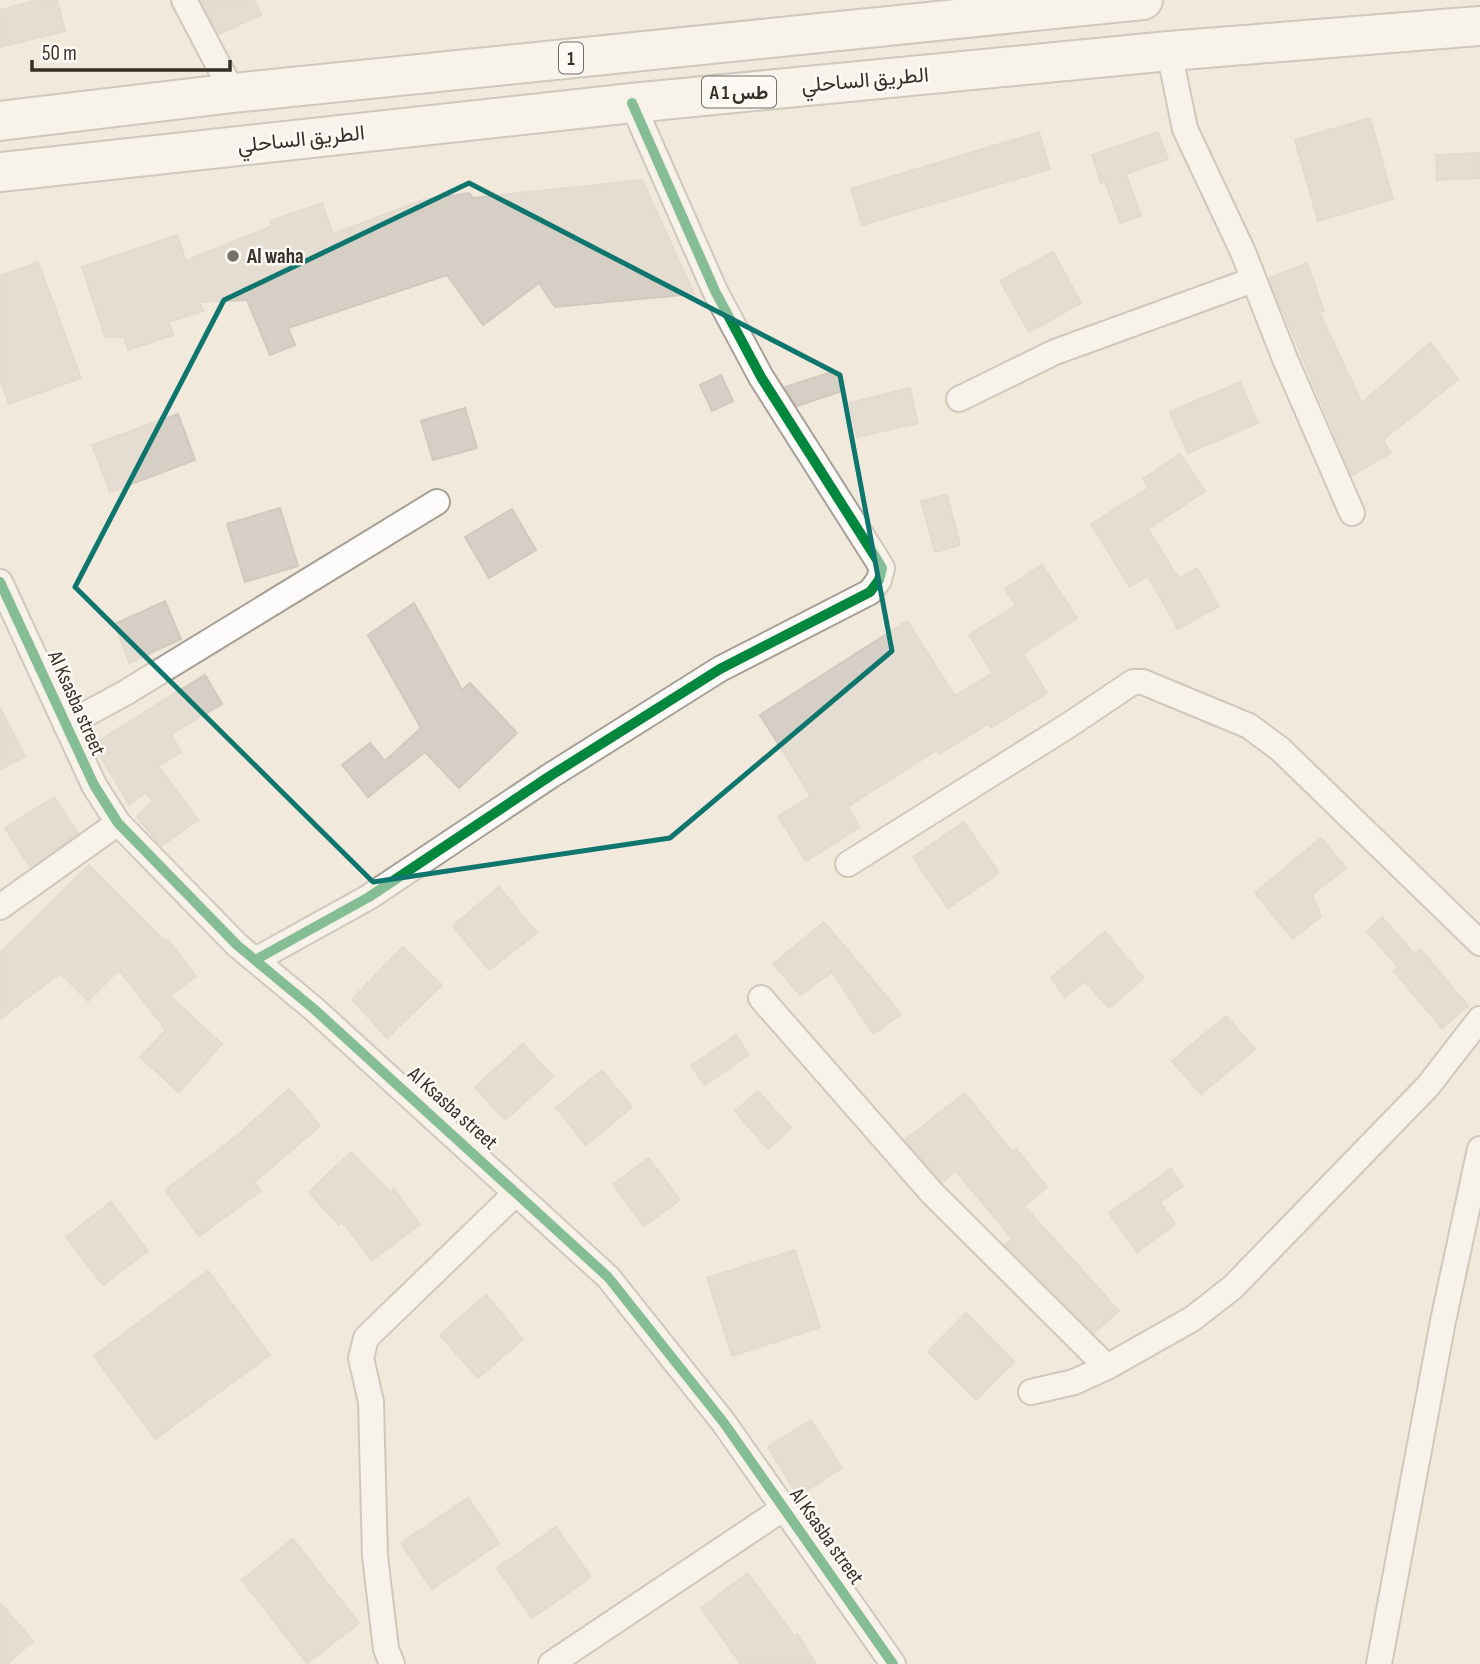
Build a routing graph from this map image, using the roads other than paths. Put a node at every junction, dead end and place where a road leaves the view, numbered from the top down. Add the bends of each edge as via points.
1 (184, 0) edge
2 (1143, 0) edge
3 (1480, 26) edge
4 (1169, 51) junction
5 (233, 93) junction
6 (632, 103) junction
7 (0, 121) edge
8 (0, 172) edge
9 (1253, 280) junction
10 (959, 398) dead end
11 (437, 502) dead end
12 (1352, 513) dead end
13 (0, 582) edge
14 (66, 725) junction
15 (118, 823) junction
16 (848, 864) dead end
17 (0, 907) edge
18 (1480, 943) edge
19 (257, 959) junction
20 (761, 998) dead end
21 (1480, 1018) edge
22 (1480, 1149) edge
23 (516, 1193) junction
24 (1107, 1367) junction
25 (1031, 1392) dead end
26 (784, 1508) junction
27 (392, 1664) edge
28 (551, 1664) edge
29 (893, 1664) edge
30 (1379, 1664) edge

1 - 5 street
2 - 5 highway, 1
3 - 4 highway, الطريق الساحلي / A 1 طس
4 - 6 highway, الطريق الساحلي / A 1 طس
4 - 9 street via 1185,129
5 - 7 highway, 1
6 - 8 highway, الطريق الساحلي / A 1 طس
6 - 19 street via 715,291 761,377 882,568 879,580 870,592 720,669 369,897
9 - 10 street via 1055,352
9 - 12 street
11 - 14 street
13 - 14 street, Al Ksasba street
14 - 15 street, Al Ksasba street
15 - 17 street
15 - 19 street, Al Ksasba street via 237,945
16 - 18 street via 1069,726 1123,686 1143,682 1249,726 1280,748
19 - 23 street, Al Ksasba street
20 - 24 street via 932,1193
21 - 24 street via 1428,1086 1233,1287 1192,1319
22 - 30 street
23 - 26 street, Al Ksasba street via 608,1277 724,1423
23 - 27 street via 366,1338 361,1358 371,1402 375,1556 386,1649
24 - 25 street via 1073,1382
26 - 28 street
26 - 29 street, Al Ksasba street

